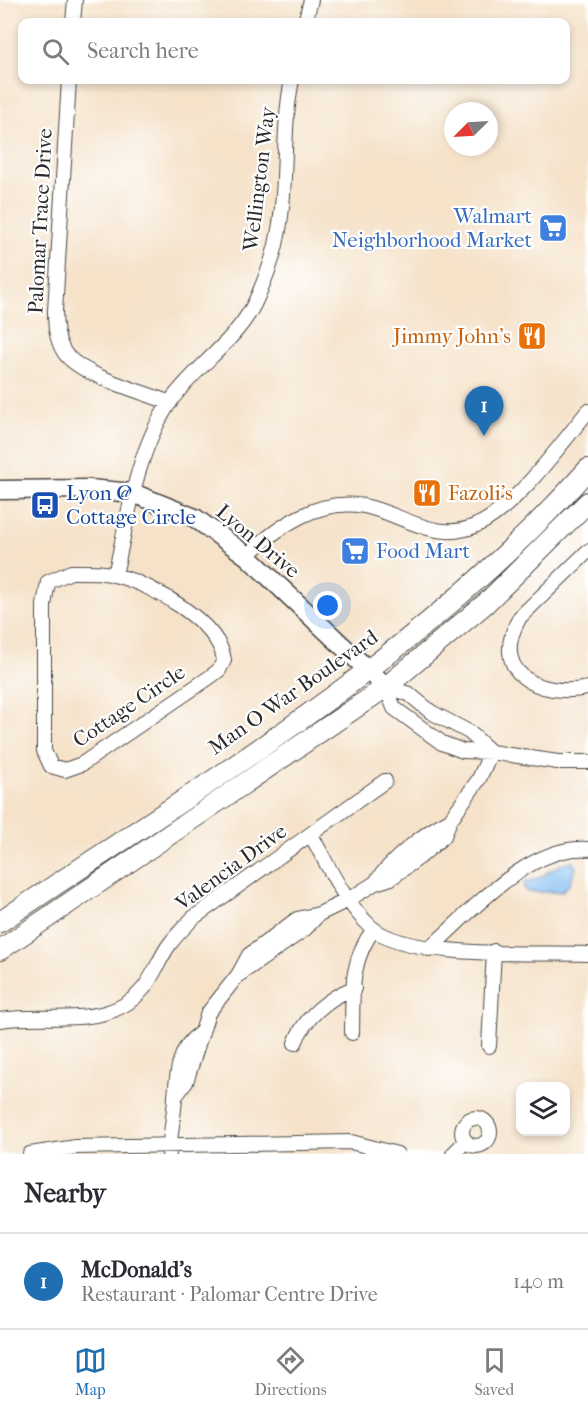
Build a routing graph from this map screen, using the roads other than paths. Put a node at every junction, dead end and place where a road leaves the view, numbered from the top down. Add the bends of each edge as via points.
1 (75, 0) edge
2 (311, 0) edge
3 (73, 18) edge
4 (306, 18) edge
5 (69, 84) edge
6 (292, 84) edge
7 (170, 402) junction
8 (588, 411) edge
9 (588, 469) edge
10 (0, 490) edge
11 (133, 493) junction
12 (588, 502) edge
13 (588, 550) edge
14 (247, 556) junction
15 (115, 575) junction
16 (368, 670) junction
17 (386, 687) junction
18 (588, 688) edge
19 (491, 752) junction
20 (588, 762) edge
21 (385, 781) dead end
22 (311, 835) junction
23 (588, 849) edge
24 (348, 900) junction
25 (0, 922) edge
26 (374, 929) junction
27 (429, 949) junction
28 (0, 950) edge
29 (494, 951) junction
30 (588, 954) edge
31 (354, 988) junction
32 (0, 1020) edge
33 (351, 1033) dead end
34 (295, 1043) dead end
35 (489, 1046) dead end
36 (466, 1141) dead end
37 (169, 1150) edge
38 (30, 1154) edge
39 (397, 1154) edge
40 (453, 1154) edge

1 - 3 street
2 - 4 street
5 - 7 street, Palomar Trace Drive via 55,311 58,341 69,358 86,369
6 - 7 street, Wellington Way via 274,255 256,301 238,328
7 - 11 street, Wellington Way via 145,453
8 - 14 street via 520,490 478,525 438,532 364,506 341,505 299,515 270,534
9 - 16 main road, Man O War Boulevard via 480,579
10 - 11 street, Lyon Drive via 89,489
11 - 14 street, Lyon Drive via 195,518
11 - 15 street
12 - 17 main road via 486,603
13 - 18 street via 520,617 513,629 511,650 518,671 534,685 559,692
14 - 16 street, Lyon Drive
15 - 15 street, Cottage Circle via 64,573 53,578 45,590 44,751 56,769 82,764 210,677 224,660 215,637 181,608 147,587
16 - 17 street, Lyon Drive
16 - 25 main road, Man O War Boulevard
17 - 19 street, Lyon Drive via 409,694 431,712 469,732
17 - 19 street, Lyon Drive via 393,708 442,743 463,751
17 - 28 main road
19 - 20 street, Lyon Drive via 558,762
19 - 24 street via 479,779 450,820 435,827 384,870 375,883
21 - 22 street, Valencia Drive
22 - 24 street, Valencia Drive
22 - 32 street, Valencia Drive via 193,918 170,944 145,987 115,1010 92,1017
23 - 27 street via 557,853 530,864
24 - 26 street, Valencia Drive
24 - 37 street via 297,919 249,955 208,1013 199,1034 199,1046 186,1082 175,1097
26 - 27 street via 396,941
26 - 31 street via 358,952
27 - 29 street
29 - 30 street
29 - 35 street
31 - 33 street
31 - 34 street via 336,996 313,1016 300,1029
36 - 40 street
37 - 38 street via 76,1147
37 - 39 street via 351,1142

